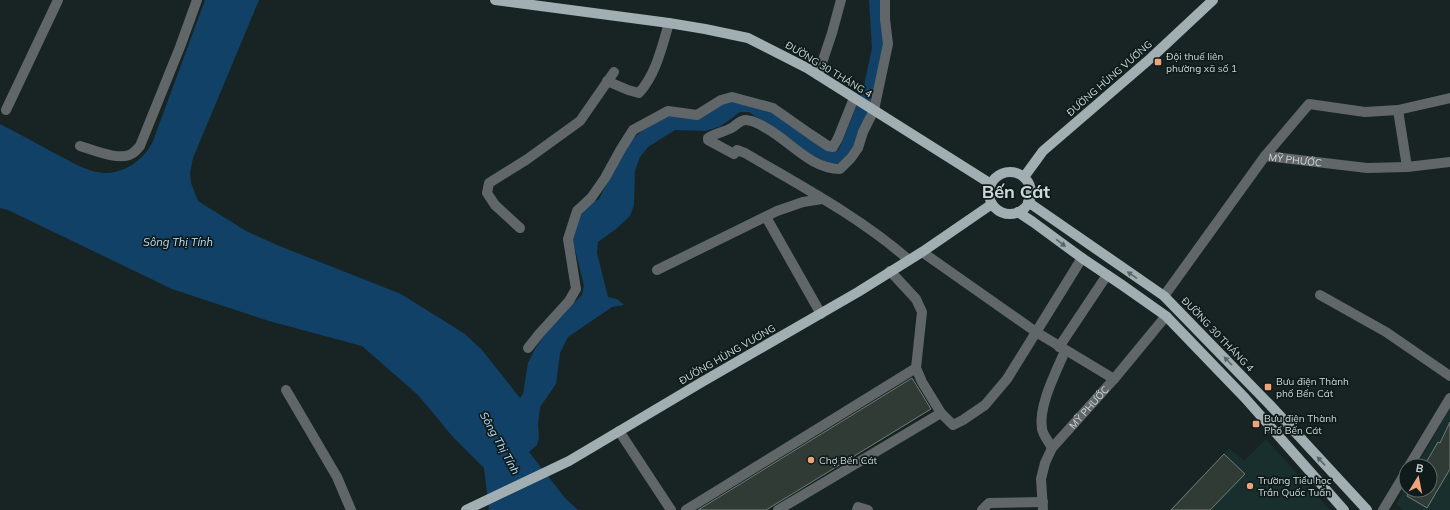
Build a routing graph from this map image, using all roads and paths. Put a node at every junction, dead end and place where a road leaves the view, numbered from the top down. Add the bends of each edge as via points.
1 (58, 0) edge
2 (197, 0) edge
3 (495, 0) edge
4 (841, 0) edge
5 (885, 0) edge
6 (1213, 0) edge
7 (669, 23) junction
8 (614, 72) dead end
9 (818, 75) junction
10 (607, 81) junction
11 (856, 98) junction
12 (1450, 98) edge
13 (873, 109) junction
14 (6, 110) dead end
15 (1398, 110) junction
16 (80, 146) dead end
17 (1265, 156) junction
18 (1450, 162) edge
19 (1407, 167) junction
20 (1024, 177) junction
21 (991, 184) junction
22 (822, 199) junction
23 (1028, 202) junction
24 (992, 204) junction
25 (1018, 212) junction
26 (766, 217) junction
27 (1054, 220) junction
28 (520, 228) dead end
29 (1044, 230) junction
30 (922, 252) junction
31 (1082, 258) junction
32 (910, 260) junction
33 (657, 270) dead end
34 (890, 271) junction
35 (1107, 275) junction
36 (1320, 295) dead end
37 (1164, 296) junction
38 (821, 314) junction
39 (1166, 316) junction
40 (1036, 332) junction
41 (528, 348) dead end
42 (1062, 349) junction
43 (916, 368) junction
44 (1450, 376) edge
45 (1114, 379) junction
46 (286, 390) dead end
47 (1255, 390) junction
48 (1245, 398) junction
49 (1450, 398) edge
50 (941, 413) junction
51 (619, 431) junction
52 (1052, 448) junction
53 (1414, 458) edge
54 (1398, 485) edge
55 (1043, 506) edge
56 (351, 510) edge
57 (466, 510) edge
58 (671, 510) edge
59 (686, 510) edge
60 (778, 510) edge
61 (857, 510) edge
62 (868, 510) edge
63 (982, 510) edge
64 (1344, 510) edge
65 (1367, 510) edge
66 (1383, 510) edge

1 - 14 street
2 - 16 street via 140,146 133,153 122,156 100,153
3 - 7 main road, ĐƯỜNG 30 THÁNG 4
4 - 9 street
5 - 13 street via 888,44
6 - 20 main road, ĐƯỜNG HÙNG VƯƠNG via 1151,58 1043,151
7 - 9 main road, ĐƯỜNG 30 THÁNG 4 via 748,38
7 - 10 street via 657,62 639,93
8 - 10 street
9 - 11 main road, ĐƯỜNG 30 THÁNG 4
10 - 28 street via 580,121 489,183 487,193 495,205
11 - 13 main road, ĐƯỜNG 30 THÁNG 4
11 - 41 street via 833,147 773,108 732,97 721,100 697,114 668,112 633,130 592,198 577,211 568,239 576,289 569,301
12 - 15 street
13 - 21 main road, ĐƯỜNG 30 THÁNG 4
13 - 22 street via 858,148 840,169 820,165 777,133 746,120 739,121 708,138 734,154 737,150 745,153
15 - 17 street via 1365,112 1309,104
15 - 19 street
17 - 19 street, MỸ PHƯỚC via 1367,168
17 - 37 street, MỸ PHƯỚC
18 - 19 street, MỸ PHƯỚC
20 - 21 main road via 1005,172
20 - 23 main road via 1030,189
21 - 24 main road via 989,198
22 - 26 street via 803,202
22 - 32 street via 888,241
23 - 25 main road
23 - 27 main road, ĐƯỜNG 30 THÁNG 4
24 - 25 main road via 1004,213
24 - 30 main road, ĐƯỜNG HÙNG VƯƠNG
25 - 29 main road
26 - 33 street
26 - 38 street
27 - 29 main road
37 -> 27 main road, ĐƯỜNG 30 THÁNG 4
29 -> 31 main road
30 - 32 main road, ĐƯỜNG HÙNG VƯƠNG
30 - 40 street
31 - 35 main road
31 - 40 street
32 - 34 main road, ĐƯỜNG HÙNG VƯƠNG
34 - 38 main road, ĐƯỜNG HÙNG VƯƠNG
34 - 43 street via 916,299 922,312
35 - 39 main road
35 - 42 street
36 - 44 street via 1386,332
37 - 39 main road
47 -> 37 main road, ĐƯỜNG 30 THÁNG 4
38 - 51 main road, ĐƯỜNG HÙNG VƯƠNG
39 - 45 street, MỸ PHƯỚC
39 - 48 main road
40 - 42 street
40 - 50 street via 1007,379 985,405 954,425
42 - 45 street
42 - 52 street via 1041,414 1042,431
43 - 50 street
43 - 59 street
45 - 52 street, MỸ PHƯỚC
46 - 56 street via 337,477
47 - 48 main road
65 -> 47 main road, ĐƯỜNG 30 THÁNG 4
48 - 64 main road
49 - 53 street
50 - 60 street
51 - 57 main road, ĐƯỜNG HÙNG VƯƠNG via 569,461
51 - 58 street
52 - 55 street, MỸ PHƯỚC via 1041,479
54 - 66 street
55 - 63 street via 989,503
61 - 62 street via 858,507

